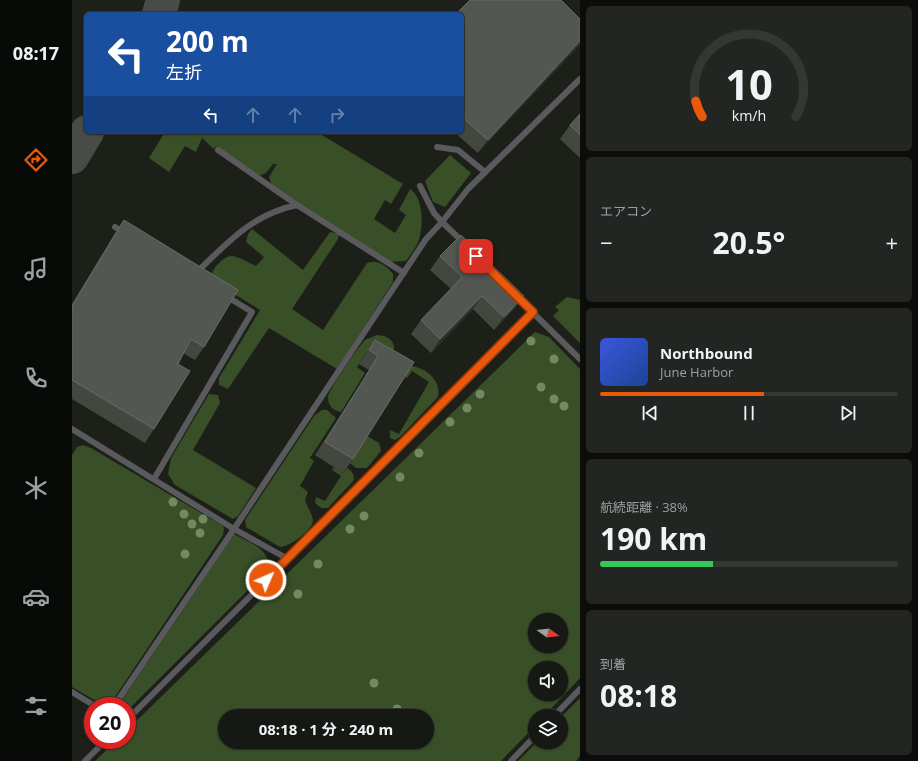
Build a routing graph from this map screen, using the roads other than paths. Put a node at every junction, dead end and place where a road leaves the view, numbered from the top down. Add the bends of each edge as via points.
1 (580, 79) edge
2 (437, 147) dead end
3 (218, 150) dead end
4 (485, 172) junction
5 (420, 186) dead end
6 (297, 205) junction
7 (442, 222) junction
8 (115, 227) dead end
9 (128, 235) edge
10 (465, 245) edge
11 (187, 271) edge
12 (404, 273) junction
13 (193, 275) junction
14 (200, 279) edge
15 (510, 290) edge
16 (219, 292) edge
17 (533, 312) junction
18 (580, 359) edge
19 (72, 429) edge
20 (154, 479) junction
21 (234, 529) junction
22 (288, 559) junction
23 (580, 689) edge
24 (72, 692) edge
25 (120, 697) edge
26 (84, 699) edge
27 (561, 709) edge
28 (136, 711) edge
29 (528, 743) edge
30 (97, 749) edge
31 (85, 761) edge
32 (511, 761) edge

1 - 4 lane
2 - 4 lane via 458,150
3 - 6 lane
4 - 7 lane via 468,188
5 - 7 lane via 434,213
6 - 12 lane
6 - 13 lane via 284,207 242,229
7 - 10 lane
7 - 12 lane via 426,239
8 - 9 lane
11 - 13 lane
12 - 21 lane
13 - 14 lane
15 - 17 lane
16 - 20 lane via 252,312
17 - 18 lane
17 - 22 lane
19 - 20 lane
20 - 21 lane
21 - 22 lane
21 - 25 lane
22 - 28 lane
23 - 27 lane
24 - 26 lane
29 - 32 lane
30 - 31 lane

